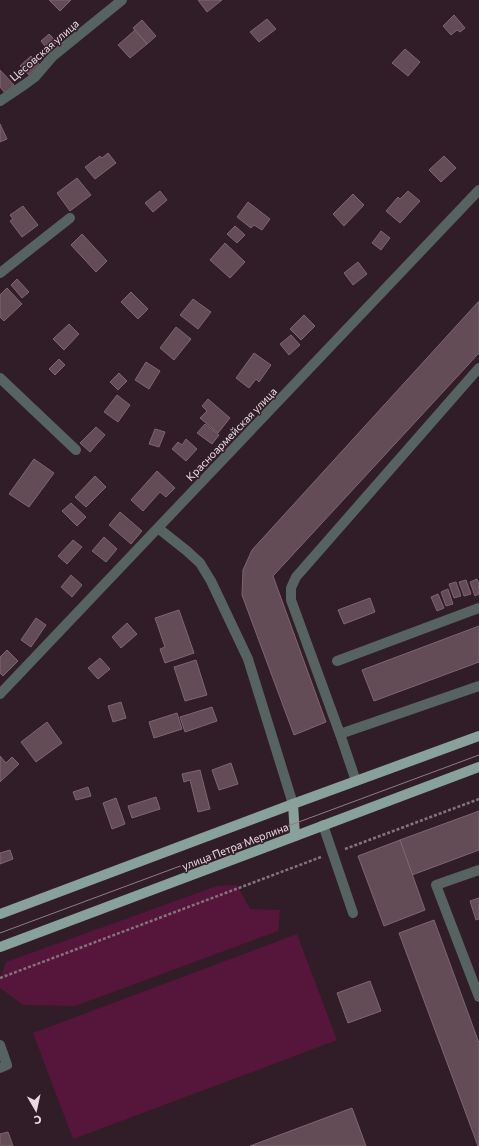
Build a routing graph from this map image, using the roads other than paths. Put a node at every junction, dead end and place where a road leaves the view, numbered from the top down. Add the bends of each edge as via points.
1 (122, 0) edge
2 (0, 101) edge
3 (479, 190) edge
4 (70, 218) dead end
5 (0, 273) edge
6 (479, 368) edge
7 (0, 378) edge
8 (76, 450) dead end
9 (158, 528) junction
10 (479, 608) edge
11 (337, 661) dead end
12 (479, 686) edge
13 (0, 694) edge
14 (340, 734) junction
15 (479, 736) edge
16 (479, 767) edge
17 (356, 782) junction
18 (293, 804) junction
19 (323, 825) junction
20 (295, 836) junction
21 (479, 870) edge
22 (353, 913) dead end
23 (0, 914) edge
24 (0, 947) edge
25 (479, 997) edge
26 (0, 1045) edge
27 (0, 1068) edge

1 - 2 street, Цесовская улица via 52,56 35,76
3 - 9 street, Красноармейская улица
4 - 5 street
6 - 14 street via 296,577 291,588 291,600
7 - 8 street
9 - 13 street, Красноармейская улица
9 - 18 street via 200,563 211,581 248,659
10 - 11 street
12 - 14 street
14 - 17 street
15 - 17 main road, улица Петра Мерлина
16 - 19 main road, улица Петра Мерлина
17 - 18 main road, улица Петра Мерлина
18 - 20 main road
18 - 23 main road, улица Петра Мерлина
19 - 20 main road, улица Петра Мерлина
19 - 22 street
20 - 24 main road, улица Петра Мерлина
21 - 25 street via 436,885
26 - 27 street via 7,1065

